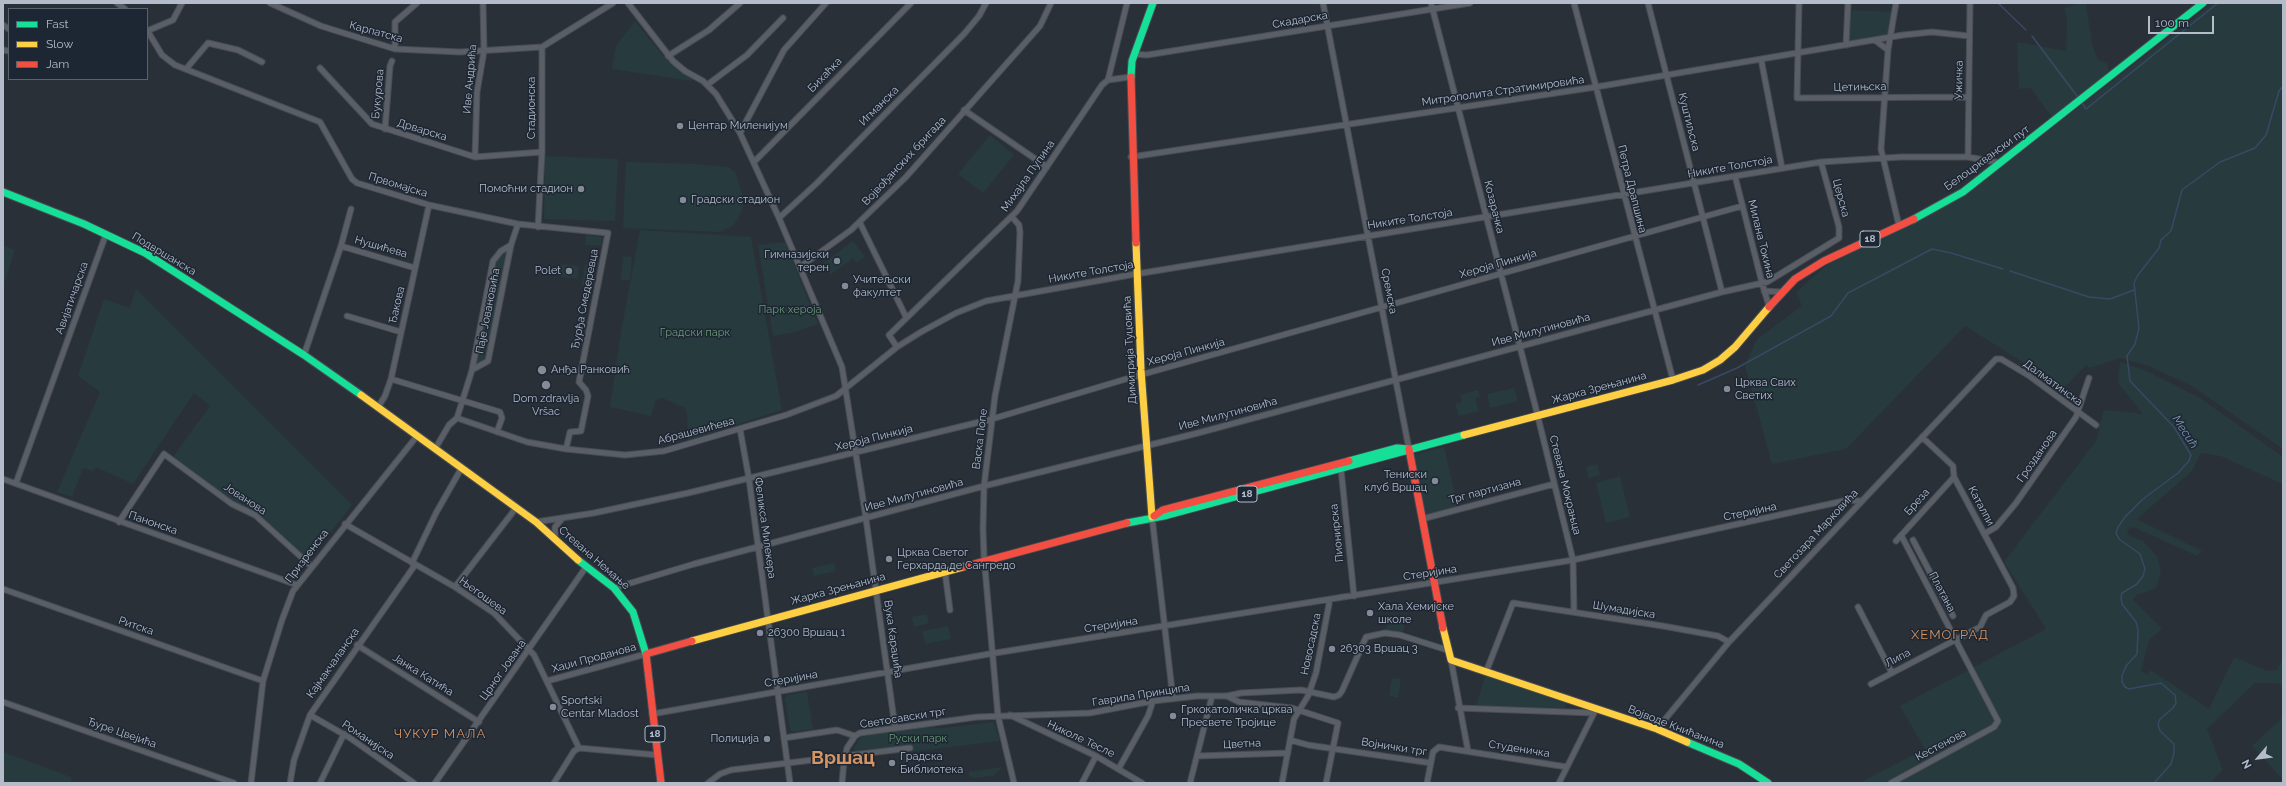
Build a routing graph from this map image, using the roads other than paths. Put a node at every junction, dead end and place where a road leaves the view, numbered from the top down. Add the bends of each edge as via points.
1 (182, 3) edge
2 (270, 3) edge
3 (417, 3) edge
4 (483, 3) edge
5 (613, 3) edge
6 (628, 3) edge
7 (740, 3) edge
8 (826, 3) edge
9 (911, 3) edge
10 (986, 3) edge
11 (1051, 3) edge
12 (1127, 3) edge
13 (1154, 3) edge
14 (1323, 3) edge
15 (1431, 3) edge
16 (1470, 3) edge
17 (1574, 3) edge
18 (1648, 3) edge
19 (1799, 3) edge
20 (1848, 3) edge
21 (1896, 3) edge
22 (1970, 3) edge
23 (2203, 3) edge
24 (1432, 9) junction
25 (783, 18) dead end
26 (1327, 26) junction
27 (148, 30) edge
28 (148, 32) edge
29 (1969, 36) junction
30 (1890, 38) junction
31 (1876, 41) junction
32 (1846, 46) junction
33 (542, 47) junction
34 (395, 49) junction
35 (1888, 50) junction
36 (484, 51) junction
37 (1798, 53) junction
38 (1134, 54) junction
39 (668, 56) junction
40 (1761, 59) junction
41 (392, 61) dead end
42 (262, 62) dead end
43 (320, 68) dead end
44 (186, 69) junction
45 (1667, 76) junction
46 (1130, 77) junction
47 (1109, 80) junction
48 (706, 84) junction
49 (1596, 87) junction
50 (1885, 97) junction
51 (1969, 97) junction
52 (1458, 108) junction
53 (964, 110) junction
54 (1346, 125) junction
55 (385, 129) junction
56 (740, 133) junction
57 (542, 152) junction
58 (475, 157) junction
59 (1132, 157) junction
60 (1968, 157) junction
61 (1883, 158) junction
62 (754, 162) junction
63 (1821, 162) junction
64 (2002, 163) junction
65 (1048, 167) junction
66 (1782, 168) junction
67 (1735, 176) junction
68 (1694, 183) junction
69 (3, 192) edge
70 (1623, 194) junction
71 (429, 205) junction
72 (1742, 206) junction
73 (351, 208) dead end
74 (1486, 216) junction
75 (1012, 217) junction
76 (1703, 217) junction
77 (779, 218) junction
78 (860, 223) junction
79 (518, 224) junction
80 (1899, 226) junction
81 (538, 228) junction
82 (608, 233) joint
83 (106, 234) junction
84 (1367, 236) junction
85 (1634, 236) junction
86 (1839, 240) joint
87 (511, 245) junction
88 (341, 246) junction
89 (800, 267) junction
90 (415, 268) junction
91 (1137, 274) junction
92 (1500, 274) junction
93 (1762, 283) junction
94 (1764, 291) junction
95 (1722, 292) junction
96 (1781, 292) junction
97 (1015, 296) junction
98 (1769, 306) junction
99 (1381, 308) junction
100 (1654, 310) junction
101 (347, 316) dead end
102 (906, 317) junction
103 (401, 332) junction
104 (1519, 346) junction
105 (897, 347) junction
106 (304, 355) junction
107 (1998, 358) joint
108 (472, 370) junction
109 (1142, 375) junction
110 (2089, 378) dead end
111 (391, 379) junction
112 (1395, 380) junction
113 (1673, 380) junction
114 (846, 386) junction
115 (385, 396) junction
116 (462, 400) junction
117 (378, 407) junction
118 (2076, 412) junction
119 (389, 415) junction
120 (1538, 415) junction
121 (456, 418) junction
122 (992, 419) junction
123 (2096, 425) dead end
124 (740, 429) junction
125 (497, 432) junction
126 (417, 436) junction
127 (1922, 437) junction
128 (1147, 445) junction
129 (434, 449) junction
130 (1409, 449) junction
131 (566, 450) junction
132 (856, 453) junction
133 (461, 468) junction
134 (1341, 469) junction
135 (1954, 477) junction
136 (3, 479) edge
137 (749, 479) junction
138 (16, 483) junction
139 (1554, 484) junction
140 (984, 486) junction
141 (1860, 501) junction
142 (516, 508) junction
143 (1152, 517) junction
144 (866, 518) junction
145 (562, 519) junction
146 (1422, 519) junction
147 (119, 522) junction
148 (536, 522) junction
149 (345, 524) junction
150 (1984, 534) junction
151 (1901, 535) junction
152 (555, 538) junction
153 (1913, 540) dead end
154 (1896, 541) dead end
155 (757, 548) junction
156 (1573, 560) junction
157 (984, 561) junction
158 (414, 564) junction
159 (1926, 564) junction
160 (311, 566) junction
161 (586, 567) junction
162 (1919, 568) junction
163 (945, 572) junction
164 (1434, 583) junction
165 (297, 585) junction
166 (455, 587) junction
167 (614, 588) junction
168 (3, 589) edge
169 (876, 590) junction
170 (2014, 594) joint
171 (1354, 596) junction
172 (1330, 599) junction
173 (1858, 607) dead end
174 (950, 610) dead end
175 (1574, 612) junction
176 (1953, 616) dead end
177 (768, 620) junction
178 (1166, 627) junction
179 (1956, 639) junction
180 (1730, 642) junction
181 (358, 645) junction
182 (530, 649) junction
183 (1447, 650) junction
184 (646, 654) junction
185 (994, 654) junction
186 (1451, 660) junction
187 (887, 672) junction
188 (1486, 672) junction
189 (1892, 673) junction
190 (263, 681) junction
191 (547, 681) junction
192 (1871, 684) dead end
193 (778, 692) junction
194 (1309, 692) junction
195 (1212, 696) junction
196 (1227, 696) junction
197 (1173, 699) junction
198 (1571, 700) junction
199 (1153, 701) junction
200 (3, 702) edge
201 (1458, 708) junction
202 (1298, 710) junction
203 (1595, 711) junction
204 (1568, 712) junction
205 (652, 714) junction
206 (310, 715) junction
207 (998, 716) junction
208 (1010, 716) junction
209 (1998, 721) joint
210 (478, 722) junction
211 (895, 727) junction
212 (1657, 729) junction
213 (344, 734) junction
214 (855, 736) junction
215 (784, 738) junction
216 (1290, 740) junction
217 (579, 748) junction
218 (910, 748) dead end
219 (1333, 748) junction
220 (1468, 751) junction
221 (1288, 753) junction
222 (657, 755) junction
223 (844, 756) junction
224 (1096, 756) junction
225 (1197, 756) junction
226 (788, 762) junction
227 (1431, 763) junction
228 (1567, 767) junction
229 (1118, 768) junction
230 (1764, 782) edge
231 (234, 783) edge
232 (251, 783) edge
233 (290, 783) edge
234 (320, 783) edge
235 (414, 783) edge
236 (435, 783) edge
237 (554, 783) edge
238 (661, 783) edge
239 (708, 783) edge
240 (790, 783) edge
241 (842, 783) edge
242 (1014, 783) edge
243 (1082, 783) edge
244 (1142, 783) edge
245 (1190, 783) edge
246 (1282, 783) edge
247 (1326, 783) edge
248 (1427, 783) edge
249 (1559, 783) edge
250 (1891, 783) edge

1 - 27 street via 173,20
2 - 34 street, Карпатска via 321,26
3 - 34 street via 395,22
4 - 36 street, Иве Андрића
5 - 33 street
6 - 39 street, Вука Караџића
7 - 39 street via 710,30
8 - 56 street via 784,50
9 - 62 street, Бихаћка
10 - 77 street, Игманска via 979,16 959,39
11 - 53 street, Војвођанских бригада via 1040,26
12 - 47 street, Михајла Пупина
13 - 38 main road, Димитрија Туцовића
14 - 26 street, Сремска
15 - 24 street, Козарачка
16 - 24 street, Скадарска
17 - 49 street, Петра Драпшина
18 - 45 street, Куштиљска
19 - 37 street
20 - 32 street
21 - 30 street
22 - 29 street, Ужичка
23 - 64 main road, Белоцрквански пут / 18
24 - 26 street, Скадарска
24 - 52 street, Козарачка
25 - 48 street via 747,55
26 - 38 street, Скадарска via 1147,55
26 - 54 street, Сремска
28 - 44 street, Првомајска via 165,58
29 - 30 street, Митрополита Стратимировића via 1932,32
29 - 51 street, Ужичка
30 - 31 street, Митрополита Стратимировића
30 - 35 street
31 - 32 street, Митрополита Стратимировића
31 - 35 street
32 - 37 street, Митрополита Стратимировића
33 - 36 street
33 - 57 street, Стадионска
34 - 36 street, Карпатска
35 - 50 street
36 - 58 street, Иве Андрића via 477,92
37 - 40 street, Митрополита Стратимировића
37 - 50 street, Цетињска via 1797,98
38 - 46 main road, Димитрија Туцовића
39 - 48 street, Вука Караџића
40 - 45 street, Митрополита Стратимировића
40 - 66 street
41 - 55 street, Букурова
42 - 44 street via 238,50 208,43
43 - 55 street, Дрварска via 369,122
44 - 71 street, Првомајска via 320,122 355,182
45 - 49 street, Митрополита Стратимировића
45 - 68 street, Куштиљска
46 - 47 street
46 - 59 main road, Димитрија Туцовића
47 - 65 street, Михајла Пупина via 1102,85
48 - 56 street, Вука Караџића via 721,101
49 - 52 street, Митрополита Стратимировића
49 - 70 street, Петра Драпшина
50 - 51 street, Цетињска
50 - 61 street via 1881,149
51 - 60 street, Ужичка
52 - 54 street, Митрополита Стратимировића
52 - 74 street, Козарачка
53 - 65 street
53 - 78 street, Војвођанских бригада via 906,177
54 - 59 street, Митрополита Стратимировића
54 - 84 street, Сремска
55 - 58 street, Дрварска
56 - 62 street, Вука Караџића
57 - 58 street, Дрварска
57 - 81 street, Стадионска
59 - 91 main road, Димитрија Туцовића
60 - 61 street, Никите Толстоја
60 - 64 street, Никите Толстоја
61 - 63 street, Никите Толстоја
61 - 80 street
62 - 77 street, Вука Караџића
63 - 66 street, Никите Толстоја
63 - 86 street, Церска via 1839,227
64 - 80 main road, Белоцрквански пут / 18 via 1950,200
65 - 75 street, Михајла Пупина
66 - 67 street, Никите Толстоја
67 - 68 street, Никите Толстоја
67 - 72 street, Милана Токина
68 - 70 street, Никите Толстоја
68 - 76 street, Куштиљска
69 - 83 main road, Подвршанска
70 - 74 street, Никите Толстоја
70 - 85 street, Петра Драпшина
71 - 79 street, Првомајска
71 - 90 street, Ђакова
72 - 76 street, Хероја Пинкија
72 - 93 street, Милана Токина
73 - 88 street
74 - 84 street, Никите Толстоја
74 - 92 street, Козарачка
75 - 97 street, Васка Попе via 1019,225 1020,232
75 - 102 street, Михајла Пупина
76 - 85 street, Хероја Пинкија
76 - 95 street, Куштиљска
77 - 89 street, Вука Караџића
78 - 89 street, Војвођанских бригада
78 - 102 street
79 - 81 street, Првомајска
79 - 87 street, Паје Јовановића
80 - 96 main road, Белоцрквански пут / 18 via 1813,267
81 - 82 street, Првомајска
82 - 131 street, Ђурђа Смедеревца via 579,382 588,393 581,431 570,432
83 - 106 main road, Подвршанска via 145,253
83 - 138 street, Авијатичарска
84 - 91 street, Никите Толстоја
84 - 99 street, Сремска
85 - 92 street, Хероја Пинкија
85 - 100 street, Петра Драпшина
86 - 93 street, Иве Милутиновића
87 - 108 street, Паје Јовановића via 501,251 493,261
87 - 108 street, Паје Јовановића via 488,361
88 - 90 street, Нушићева
88 - 106 street
89 - 114 street, Вука Караџића via 842,367
90 - 103 street, Ђакова
91 - 97 street, Никите Толстоја
91 - 109 main road, Димитрија Туцовића
92 - 99 street, Хероја Пинкија
92 - 104 street, Козарачка
93 - 94 street, Милана Токина
93 - 95 street, Иве Милутиновића
94 - 96 street
94 - 98 street, Милана Токина
95 - 100 street, Иве Милутиновића
96 - 98 main road, Белоцрквански пут / 18
97 - 105 street, Никите Толстоја via 969,307
97 - 122 street, Васка Попе
98 - 113 main road, Жарка Зрењанина / 18 via 1724,357 1703,370
99 - 109 street, Хероја Пинкија
99 - 112 street, Сремска
100 - 104 street, Иве Милутиновића
100 - 113 street, Петра Драпшина
101 - 103 street
102 - 105 street, Михајла Пупина via 889,335
103 - 111 street, Ђакова
104 - 112 street, Иве Милутиновића
104 - 120 street, Козарачка
105 - 114 street, Никите Толстоја
106 - 117 main road, Подвршанска
107 - 118 street, Далматинска via 2028,375
107 - 127 street, Светозара Марковића
108 - 116 street, Паје Јовановића
109 - 122 street, Хероја Пинкија
109 - 128 main road, Димитрија Туцовића
110 - 118 street, Грозданова
111 - 115 street, Ђакова
111 - 116 street
112 - 128 street, Иве Милутиновића
112 - 130 street, Сремска
113 - 120 main road, Жарка Зрењанина / 18
114 - 124 street, Абрашевићева via 836,396 817,404
114 - 132 street, Вука Караџића
115 - 117 street, Ђакова
115 - 119 street via 385,408
116 - 121 street, Паје Јовановића
116 - 125 street via 500,412 502,418
117 - 119 main road, Подвршанска
118 - 123 street, Далматинска
118 - 150 street, Грозданова via 2076,417 2016,504 1996,527
119 - 126 main road, Подвршанска
120 - 130 main road, Жарка Зрењанина / 18
120 - 139 street, Стевана Мокрањца
121 - 125 street, Абрашевићева
121 - 129 street, Паје Јовановића
122 - 132 street, Хероја Пинкија
122 - 140 street, Васка Попе
124 - 131 street, Абрашевићева via 654,452 615,455
124 - 137 street, Феликса Милекера
125 - 131 street, Абрашевићева via 527,442
126 - 129 main road, Стевана Немање
126 - 149 street, Призренска
127 - 135 street, Каталпи via 1950,462 1954,468
127 - 141 street, Светозара Марковића
128 - 140 street, Иве Милутиновића
128 - 143 main road, Димитрија Туцовића
129 - 133 main road, Стевана Немање
130 - 134 main road, Жарка Зрењанина / 18
130 - 143 main road, Жарка Зрењанина / 18 via 1397,448 1346,461 1163,510
130 - 146 main road, Сремска
132 - 137 street, Хероја Пинкија
132 - 144 street, Вука Караџића
133 - 142 main road, Стевана Немање
133 - 158 street, Кајмакчаланска via 436,513
134 - 143 main road, Жарка Зрењанина / 18
134 - 171 street, Пионирска
135 - 150 street, Каталпи
135 - 151 street, Бреза
136 - 138 street, Панонска
137 - 145 street, Хероја Пинкија
137 - 155 street, Феликса Милекера
138 - 147 street, Панонска
139 - 146 street, Трг партизана
139 - 156 street, Стевана Мокрањца
140 - 144 street, Иве Милутиновића
140 - 157 street, Васка Попе
141 - 156 street, Стеријина via 1848,500
141 - 180 street, Светозара Марковића
142 - 148 main road, Стевана Немање
142 - 166 street
143 - 157 main road, Жарка Зрењанина / 18
143 - 178 street, Димитрија Туцовића
144 - 155 street, Иве Милутиновића
144 - 169 street, Вука Караџића
145 - 148 street, Хероја Пинкија
145 - 152 street via 555,526
146 - 164 main road, Сремска
147 - 160 street, Јованова via 164,454 232,504 255,516
147 - 165 street, Панонска
148 - 152 main road, Стевана Немање
149 - 158 street, Његошева
149 - 160 street, Призренска
150 - 170 street, Каталпи
151 - 154 street, Бреза
151 - 162 street, Платана
152 - 161 main road, Стевана Немање
153 - 159 street
155 - 167 street, Иве Милутиновића
155 - 177 street, Феликса Милекера
156 - 164 street, Стеријина
156 - 175 street
157 - 163 main road, Жарка Зрењанина / 18
157 - 185 street, Васка Попе
158 - 166 street, Његошева
158 - 181 street, Кајмакчаланска
159 - 162 street
159 - 176 street
160 - 165 street, Призренска
161 - 167 main road, Стевана Немање
161 - 182 street, Црног Јована
162 - 179 street, Платана
163 - 169 main road, Жарка Зрењанина / 18
163 - 174 street
164 - 171 street, Стеријина
164 - 183 main road, Сремска
165 - 190 street, Призренска via 286,608
166 - 182 street, Његошева via 494,613
167 - 184 main road, Стевана Немање via 633,612
168 - 190 street, Ритска
169 - 177 main road, Жарка Зрењанина / 18
169 - 187 street, Вука Караџића
170 - 179 street, Липа via 2010,602 1986,615 1981,625
171 - 172 street, Стеријина
172 - 178 street, Стеријина
172 - 194 street, Новосадска via 1316,673
173 - 189 street
175 - 180 street, Шумадијска via 1718,636
175 - 188 street, Шумадијска via 1513,603
177 - 184 main road, Жарка Зрењанина / 18
177 - 193 street, Феликса Милекера
178 - 185 street, Стеријина
178 - 197 street, Димитрија Туцовића
179 - 189 street, Липа
179 - 209 street, Платана
180 - 212 street, Светозара Марковића
181 - 206 street, Кајмакчаланска
181 - 210 street, Јанка Катића
182 - 191 street, Његошева
182 - 210 street, Црног Јована
183 - 186 main road, Сремска
183 - 194 street via 1400,635 1374,634 1366,637 1339,696
184 - 191 street, Хаџи Проданова
184 - 205 main road, Стевана Немање / 18
185 - 187 street, Стеријина
185 - 207 street, Васка Попе
186 - 188 main road, Војводе Книћанина
186 - 201 street
187 - 193 street, Стеријина
187 - 211 street, Вука Караџића
188 - 198 main road, Војводе Книћанина
189 - 192 street, Липа
190 - 232 street, Призренска
191 - 217 street, Његошева
193 - 205 street, Стеријина
193 - 215 street, Феликса Милекера
194 - 196 street, Гаврила Принципа via 1242,692
194 - 202 street, Новосадска
195 - 196 street, Гаврила Принципа
195 - 197 street, Гаврила Принципа
195 - 225 street
196 - 202 street via 1239,702
197 - 199 street, Гаврила Принципа
198 - 203 main road, Војводе Книћанина
198 - 204 street
199 - 208 street, Гаврила Принципа via 1090,713
199 - 229 street via 1148,716
200 - 231 street, Ђуре Цвејића
201 - 204 street, Војводе Книћанина
201 - 220 street
202 - 216 street, Новосадска via 1292,724
202 - 219 street via 1338,723
203 - 204 street, Војводе Книћанина
203 - 212 main road, Војводе Книћанина
203 - 228 street
205 - 222 main road, Стевана Немање / 18
206 - 213 street, Романијска
206 - 233 street, Кајмакчаланска via 296,753
207 - 208 street, Гаврила Принципа
207 - 211 street, Светосавски трг
207 - 242 street
208 - 224 street, Николе Тесле
209 - 250 street, Кестенова via 1994,727
210 - 236 street, Црног Јована
211 - 214 street, Светосавски трг
212 - 230 main road, Војводе Книћанина via 1739,764
213 - 234 street
213 - 235 street, Романијска
214 - 215 street via 837,730
214 - 223 street, Светосавски трг
215 - 226 street, Феликса Милекера
216 - 219 street, Војнички трг
216 - 221 street, Новосадска
217 - 222 street
217 - 237 street via 574,751
218 - 223 street
219 - 227 street, Војнички трг
219 - 247 street
220 - 227 street, Војнички трг via 1437,748 1433,752
220 - 228 street, Студеничка
221 - 225 street, Цветна
221 - 246 street, Новосадска
222 - 238 main road, Стевана Немање / 18
223 - 226 street
223 - 241 street
224 - 229 street, Николе Тесле
224 - 243 street
225 - 245 street
226 - 239 street via 731,770
226 - 240 street, Феликса Милекера
227 - 248 street
228 - 249 street
229 - 244 street, Николе Тесле

